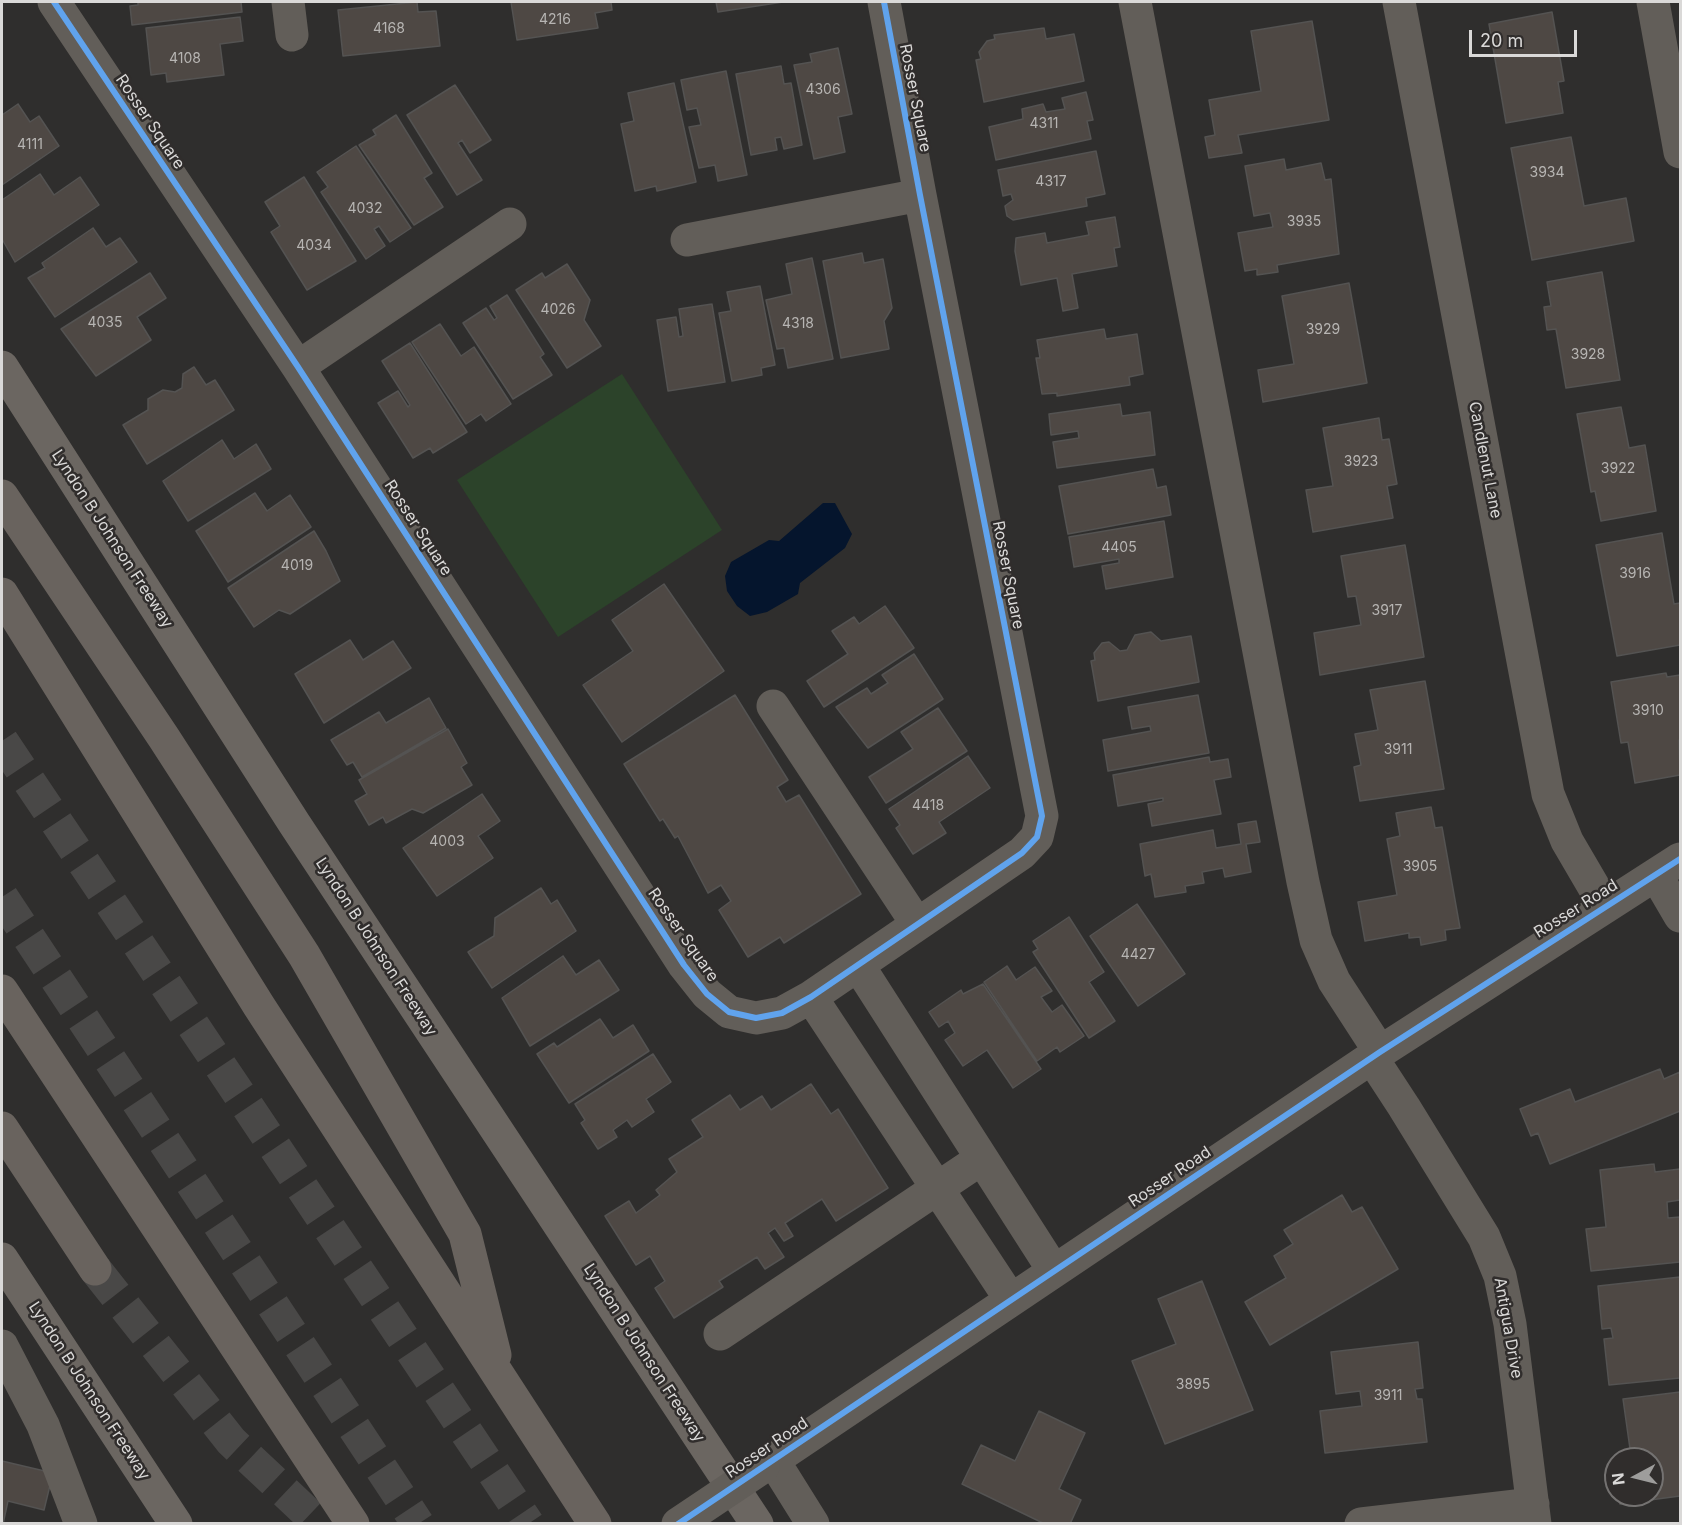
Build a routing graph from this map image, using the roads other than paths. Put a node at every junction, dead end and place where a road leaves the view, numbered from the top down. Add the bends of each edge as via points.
1 (54, 2) edge
2 (288, 2) edge
3 (884, 2) edge
4 (1135, 2) edge
5 (1399, 2) edge
6 (1653, 2) edge
7 (291, 35) dead end
8 (1680, 152) edge
9 (920, 195) junction
10 (510, 224) dead end
11 (687, 240) dead end
12 (2, 367) edge
13 (298, 367) junction
14 (2, 496) edge
15 (2, 594) edge
16 (773, 706) dead end
17 (1668, 867) edge
18 (1605, 906) junction
19 (1680, 916) edge
20 (917, 924) junction
21 (858, 965) junction
22 (2, 991) edge
23 (811, 997) junction
24 (1376, 1055) junction
25 (2, 1128) edge
26 (981, 1159) junction
27 (938, 1188) junction
28 (2, 1259) edge
29 (95, 1269) tunnel mouth
30 (1054, 1271) junction
31 (1011, 1300) junction
32 (720, 1334) dead end
33 (2, 1346) edge
34 (501, 1380) junction
35 (768, 1464) junction
36 (1534, 1514) edge
37 (81, 1524) edge
38 (176, 1524) edge
39 (353, 1524) edge
40 (596, 1524) edge
41 (678, 1524) edge
42 (757, 1524) edge
43 (813, 1524) edge
44 (1361, 1524) edge

1 - 13 street, Rosser Square
2 - 7 street
3 - 9 street, Rosser Square
4 - 24 street, Antigua Drive via 1316,940 1334,981
5 - 18 street, Candlenut Lane via 1548,794 1567,841
6 - 8 street
9 - 11 street
9 - 20 street, Rosser Square via 1042,816 1037,837 1022,853
10 - 13 street
12 - 42 main road, Lyndon B Johnson Freeway via 300,832
13 - 23 street, Rosser Square via 684,965 707,994 729,1012 756,1018 782,1013
14 - 34 highway via 304,955 465,1234
15 - 34 highway via 259,1006
16 - 20 street
17 - 18 street, Rosser Road
17 - 19 street
18 - 24 street, Rosser Road
20 - 21 street, Rosser Square
21 - 23 street, Rosser Square
21 - 26 street
22 - 39 highway
23 - 27 street
24 - 30 street, Rosser Road
24 - 36 street, Antigua Drive via 1484,1237 1500,1276 1510,1324
25 - 29 highway
26 - 27 street
26 - 30 street
27 - 31 street
27 - 32 street
28 - 38 main road, Lyndon B Johnson Freeway
30 - 31 street, Rosser Road
31 - 35 street, Rosser Road
33 - 37 street via 43,1425
34 - 40 highway
35 - 41 street, Rosser Road, bridge
35 - 43 street
36 - 44 street

